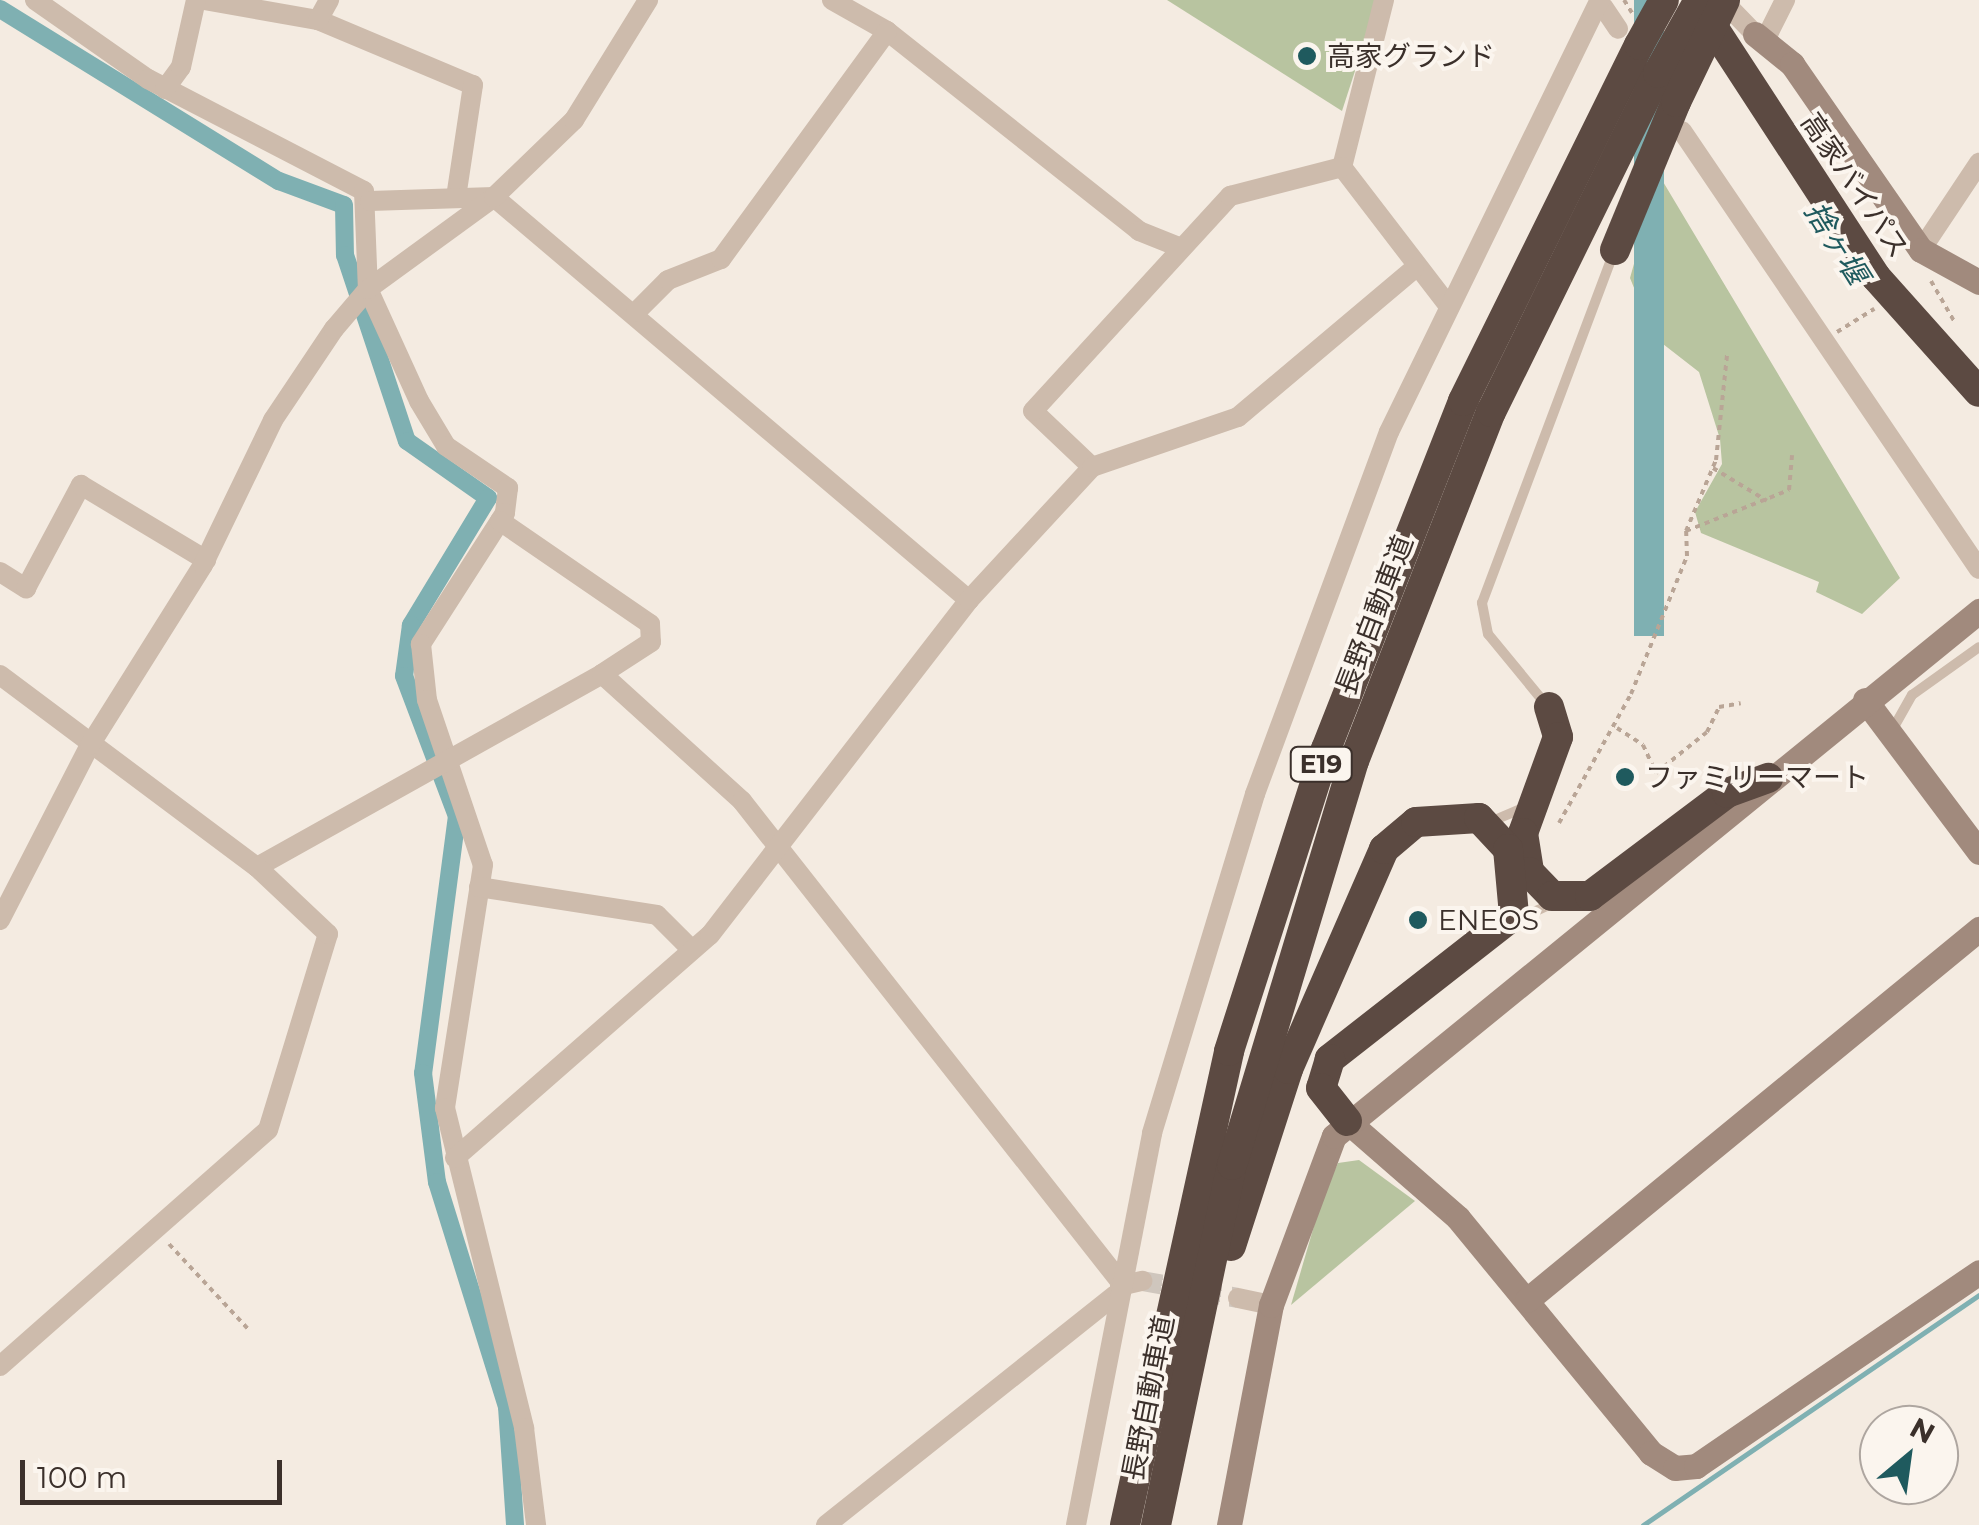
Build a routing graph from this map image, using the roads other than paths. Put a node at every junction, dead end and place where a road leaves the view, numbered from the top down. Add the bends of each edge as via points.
1 (35, 0) edge
2 (200, 0) edge
3 (330, 0) edge
4 (648, 0) edge
5 (832, 0) edge
6 (1384, 0) edge
7 (1664, 0) edge
8 (1697, 0) edge
9 (1723, 0) edge
10 (1786, 0) edge
11 (1602, 4) edge
12 (318, 20) junction
13 (887, 32) junction
14 (1629, 37) junction
15 (1760, 37) junction
16 (164, 89) junction
17 (1679, 116) junction
18 (1979, 163) edge
19 (1342, 167) junction
20 (456, 198) junction
21 (494, 198) junction
22 (370, 201) junction
23 (1178, 247) junction
24 (1615, 250) joint
25 (1921, 250) junction
26 (1414, 269) junction
27 (1979, 282) edge
28 (368, 289) junction
29 (1447, 304) junction
30 (636, 312) junction
31 (1979, 392) edge
32 (1092, 466) junction
33 (500, 521) junction
34 (206, 560) junction
35 (1979, 569) edge
36 (0, 572) edge
37 (969, 600) junction
38 (1979, 610) edge
39 (1979, 647) edge
40 (602, 674) junction
41 (0, 675) edge
42 (1865, 700) junction
43 (1549, 708) joint
44 (1890, 734) junction
45 (90, 745) junction
46 (453, 764) junction
47 (1768, 778) junction
48 (1533, 799) junction
49 (1490, 822) junction
50 (1979, 852) edge
51 (777, 856) junction
52 (258, 867) junction
53 (479, 887) junction
54 (1564, 899) junction
55 (0, 920) edge
56 (1506, 925) junction
57 (1979, 930) edge
58 (692, 950) junction
59 (1347, 1121) junction
60 (455, 1158) junction
61 (1979, 1272) edge
62 (1142, 1282) tunnel mouth
63 (1118, 1287) junction
64 (1238, 1298) tunnel mouth
65 (1527, 1300) junction
66 (1270, 1305) junction
67 (0, 1366) edge
68 (536, 1525) edge
69 (826, 1525) edge
70 (1076, 1525) edge
71 (1126, 1525) edge
72 (1159, 1525) edge
73 (1228, 1525) edge

1 - 16 street
2 - 12 street
2 - 16 street via 181,67
3 - 12 street
4 - 21 street via 574,120
5 - 13 street
6 - 19 street
7 - 14 highway, 長野自動車道 / E19, bridge
8 - 31 highway, 高家バイパス via 1876,277
8 - 72 highway, 長野自動車道 / E19, bridge via 1491,412 1354,761 1232,1165
9 - 15 street
9 - 17 highway, bridge
10 - 15 street
11 - 14 street
11 - 29 street via 1581,33
12 - 20 street via 473,85
13 - 23 street via 1139,231
13 - 30 street via 722,259 668,280
14 - 71 highway, 長野自動車道 / E19 via 1463,401 1332,730 1230,1051
15 - 25 street via 1792,64
16 - 22 street
17 - 24 highway
17 - 35 street
18 - 25 street
19 - 23 street via 1230,196
19 - 26 street
20 - 21 street
20 - 22 street
21 - 28 street
21 - 30 street
22 - 28 street
23 - 32 street via 1033,410
24 - 43 lane via 1482,603 1488,634
25 - 27 street
26 - 29 street
26 - 32 street via 1238,417
28 - 33 street via 446,446 508,488
28 - 34 street via 273,420
29 - 63 street via 1336,561 1255,794 1197,971
30 - 37 street
32 - 37 street
33 - 40 street via 650,624 651,642
33 - 46 street via 421,644 426,700
34 - 36 street via 81,485 26,588
34 - 45 street
37 - 51 street
38 - 42 street
39 - 44 lane via 1912,695
40 - 46 street
40 - 51 street via 742,801
41 - 45 street
42 - 44 street
42 - 47 street
43 - 48 highway via 1558,737
44 - 50 street
45 - 52 street
45 - 55 street
46 - 52 street
46 - 53 street via 483,865
47 - 54 highway via 1727,793 1590,896
47 - 59 street
48 - 49 lane
48 - 54 highway via 1523,833 1529,872
49 - 56 highway via 1504,838 1518,888
49 - 72 highway via 1416,822 1384,849 1266,1136
51 - 58 street
51 - 63 street
52 - 67 street via 328,934 268,1130
53 - 58 street via 657,915
53 - 60 street via 446,1063
54 - 56 lane
56 - 59 highway via 1330,1058 1322,1088
57 - 65 street
58 - 60 street
59 - 65 street via 1458,1218
59 - 66 street via 1312,1175
60 - 68 street via 524,1428
61 - 65 street via 1685,1469 1652,1453
62 - 63 street
63 - 69 street
63 - 70 street
64 - 66 street
66 - 73 street

